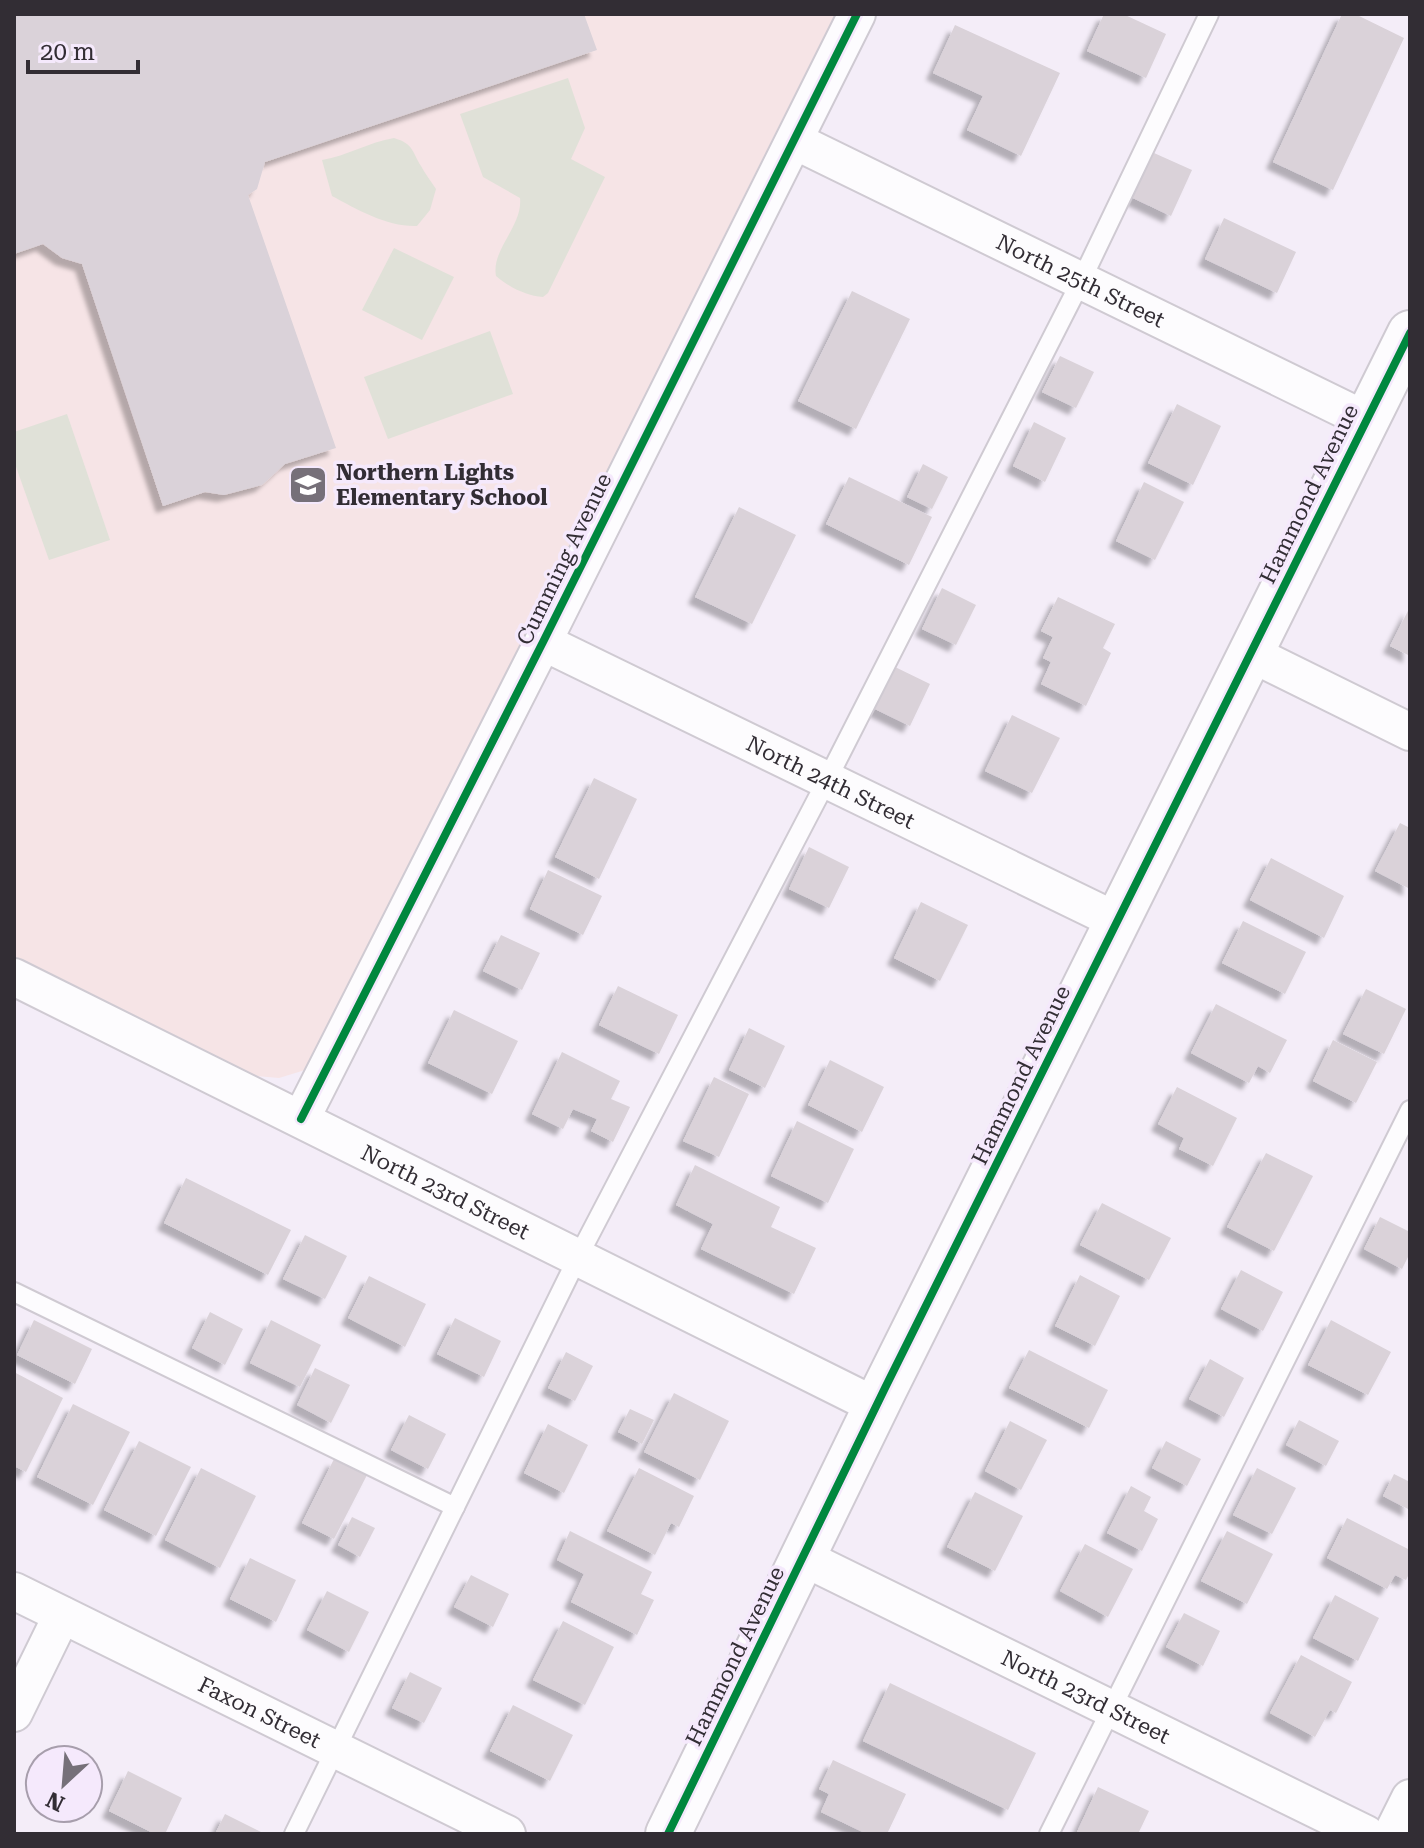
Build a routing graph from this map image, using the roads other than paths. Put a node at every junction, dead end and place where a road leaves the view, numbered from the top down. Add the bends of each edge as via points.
1 (857, 14) edge
2 (1209, 14) edge
3 (795, 141) junction
4 (1081, 281) junction
5 (1410, 333) edge
6 (1366, 420) junction
7 (543, 642) junction
8 (1250, 653) junction
9 (1410, 732) edge
10 (827, 780) junction
11 (1117, 921) junction
12 (14, 977) edge
13 (1410, 1110) edge
14 (301, 1119) junction
15 (578, 1257) junction
16 (14, 1292) edge
17 (876, 1406) junction
18 (455, 1507) junction
19 (804, 1558) junction
20 (14, 1591) edge
21 (62, 1615) junction
22 (1112, 1710) junction
23 (14, 1713) edge
24 (336, 1749) junction
25 (1410, 1798) edge
26 (294, 1834) edge
27 (507, 1834) edge
28 (668, 1834) edge
29 (1049, 1834) edge
30 (1366, 1834) edge
31 (1392, 1834) edge

1 - 3 street, Cumming Avenue
2 - 4 lane
3 - 4 street, North 25th Street
3 - 7 street, Cumming Avenue
4 - 6 street, North 25th Street
4 - 10 lane
5 - 6 street, Hammond Avenue
6 - 8 street, Hammond Avenue
7 - 10 street, North 24th Street
7 - 14 street, Cumming Avenue
8 - 9 street
8 - 11 street, Hammond Avenue
10 - 11 street, North 24th Street
10 - 15 lane
11 - 17 street, Hammond Avenue
12 - 14 street, North 23rd Street
13 - 22 lane
14 - 15 street, North 23rd Street
15 - 17 street, North 23rd Street
15 - 18 lane
16 - 18 lane
17 - 19 street, Hammond Avenue
18 - 24 lane
19 - 22 street, North 23rd Street
19 - 28 street, Hammond Avenue
20 - 21 street, Faxon Street
21 - 23 street
21 - 24 street, Faxon Street
22 - 29 lane
22 - 30 street, North 23rd Street
24 - 26 lane
24 - 27 street, Faxon Street
25 - 31 street

